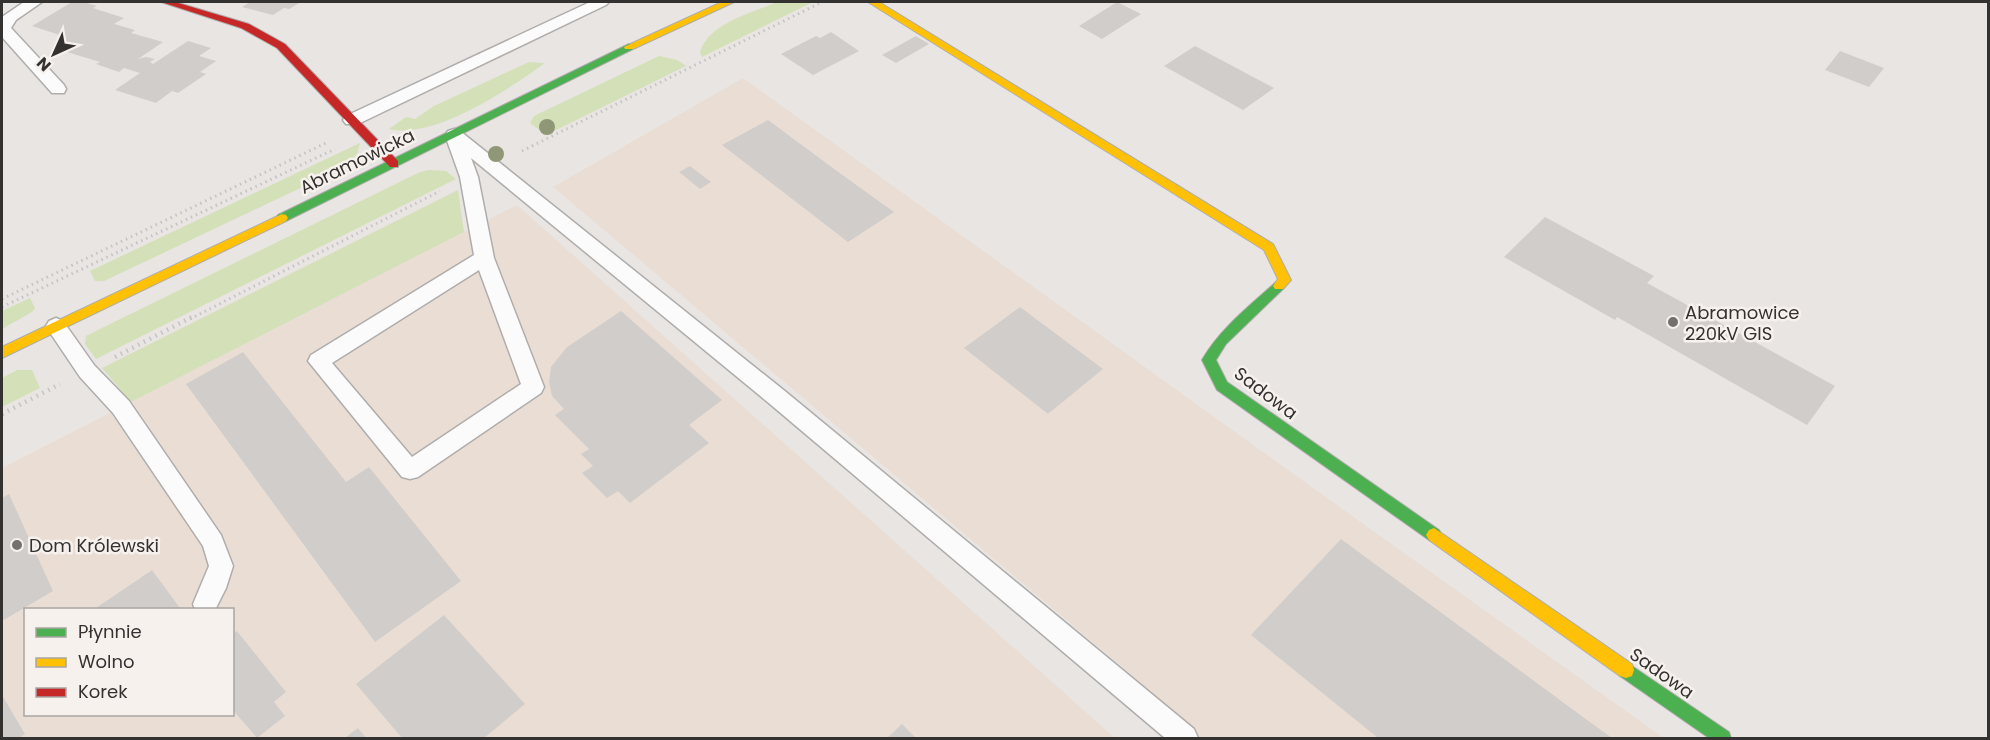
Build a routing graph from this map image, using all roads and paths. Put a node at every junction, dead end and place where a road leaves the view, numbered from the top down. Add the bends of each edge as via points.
1 (34, 2) edge
2 (166, 2) edge
3 (601, 2) edge
4 (729, 2) edge
5 (822, 2) edge
6 (873, 2) edge
7 (191, 4) edge
8 (58, 89) dead end
9 (360, 127) junction
10 (454, 135) junction
11 (394, 164) junction
12 (492, 165) junction
13 (469, 177) junction
14 (484, 258) junction
15 (2, 299) edge
16 (2, 307) edge
17 (56, 326) junction
18 (2, 353) edge
19 (87, 371) junction
20 (2, 414) edge
21 (205, 604) dead end
22 (1185, 738) edge
23 (1724, 738) edge

1 - 8 lane via 10,17 3,29
2 - 7 street
3 - 9 lane
4 - 10 street, Abramowicka
5 - 12 path
6 - 23 street, Sadowa via 1269,247 1285,280 1221,340 1209,360 1222,386
7 - 9 street via 281,46
9 - 11 street
9 - 15 path
9 - 16 path
10 - 11 street, Abramowicka
10 - 12 lane
10 - 13 lane
11 - 17 street, Abramowicka
12 - 22 lane
13 - 14 lane
13 - 19 path
14 - 14 lane via 318,361 410,470 533,387
17 - 18 street, Abramowicka
17 - 19 lane
19 - 20 path
19 - 21 lane via 121,407 213,542 221,566

